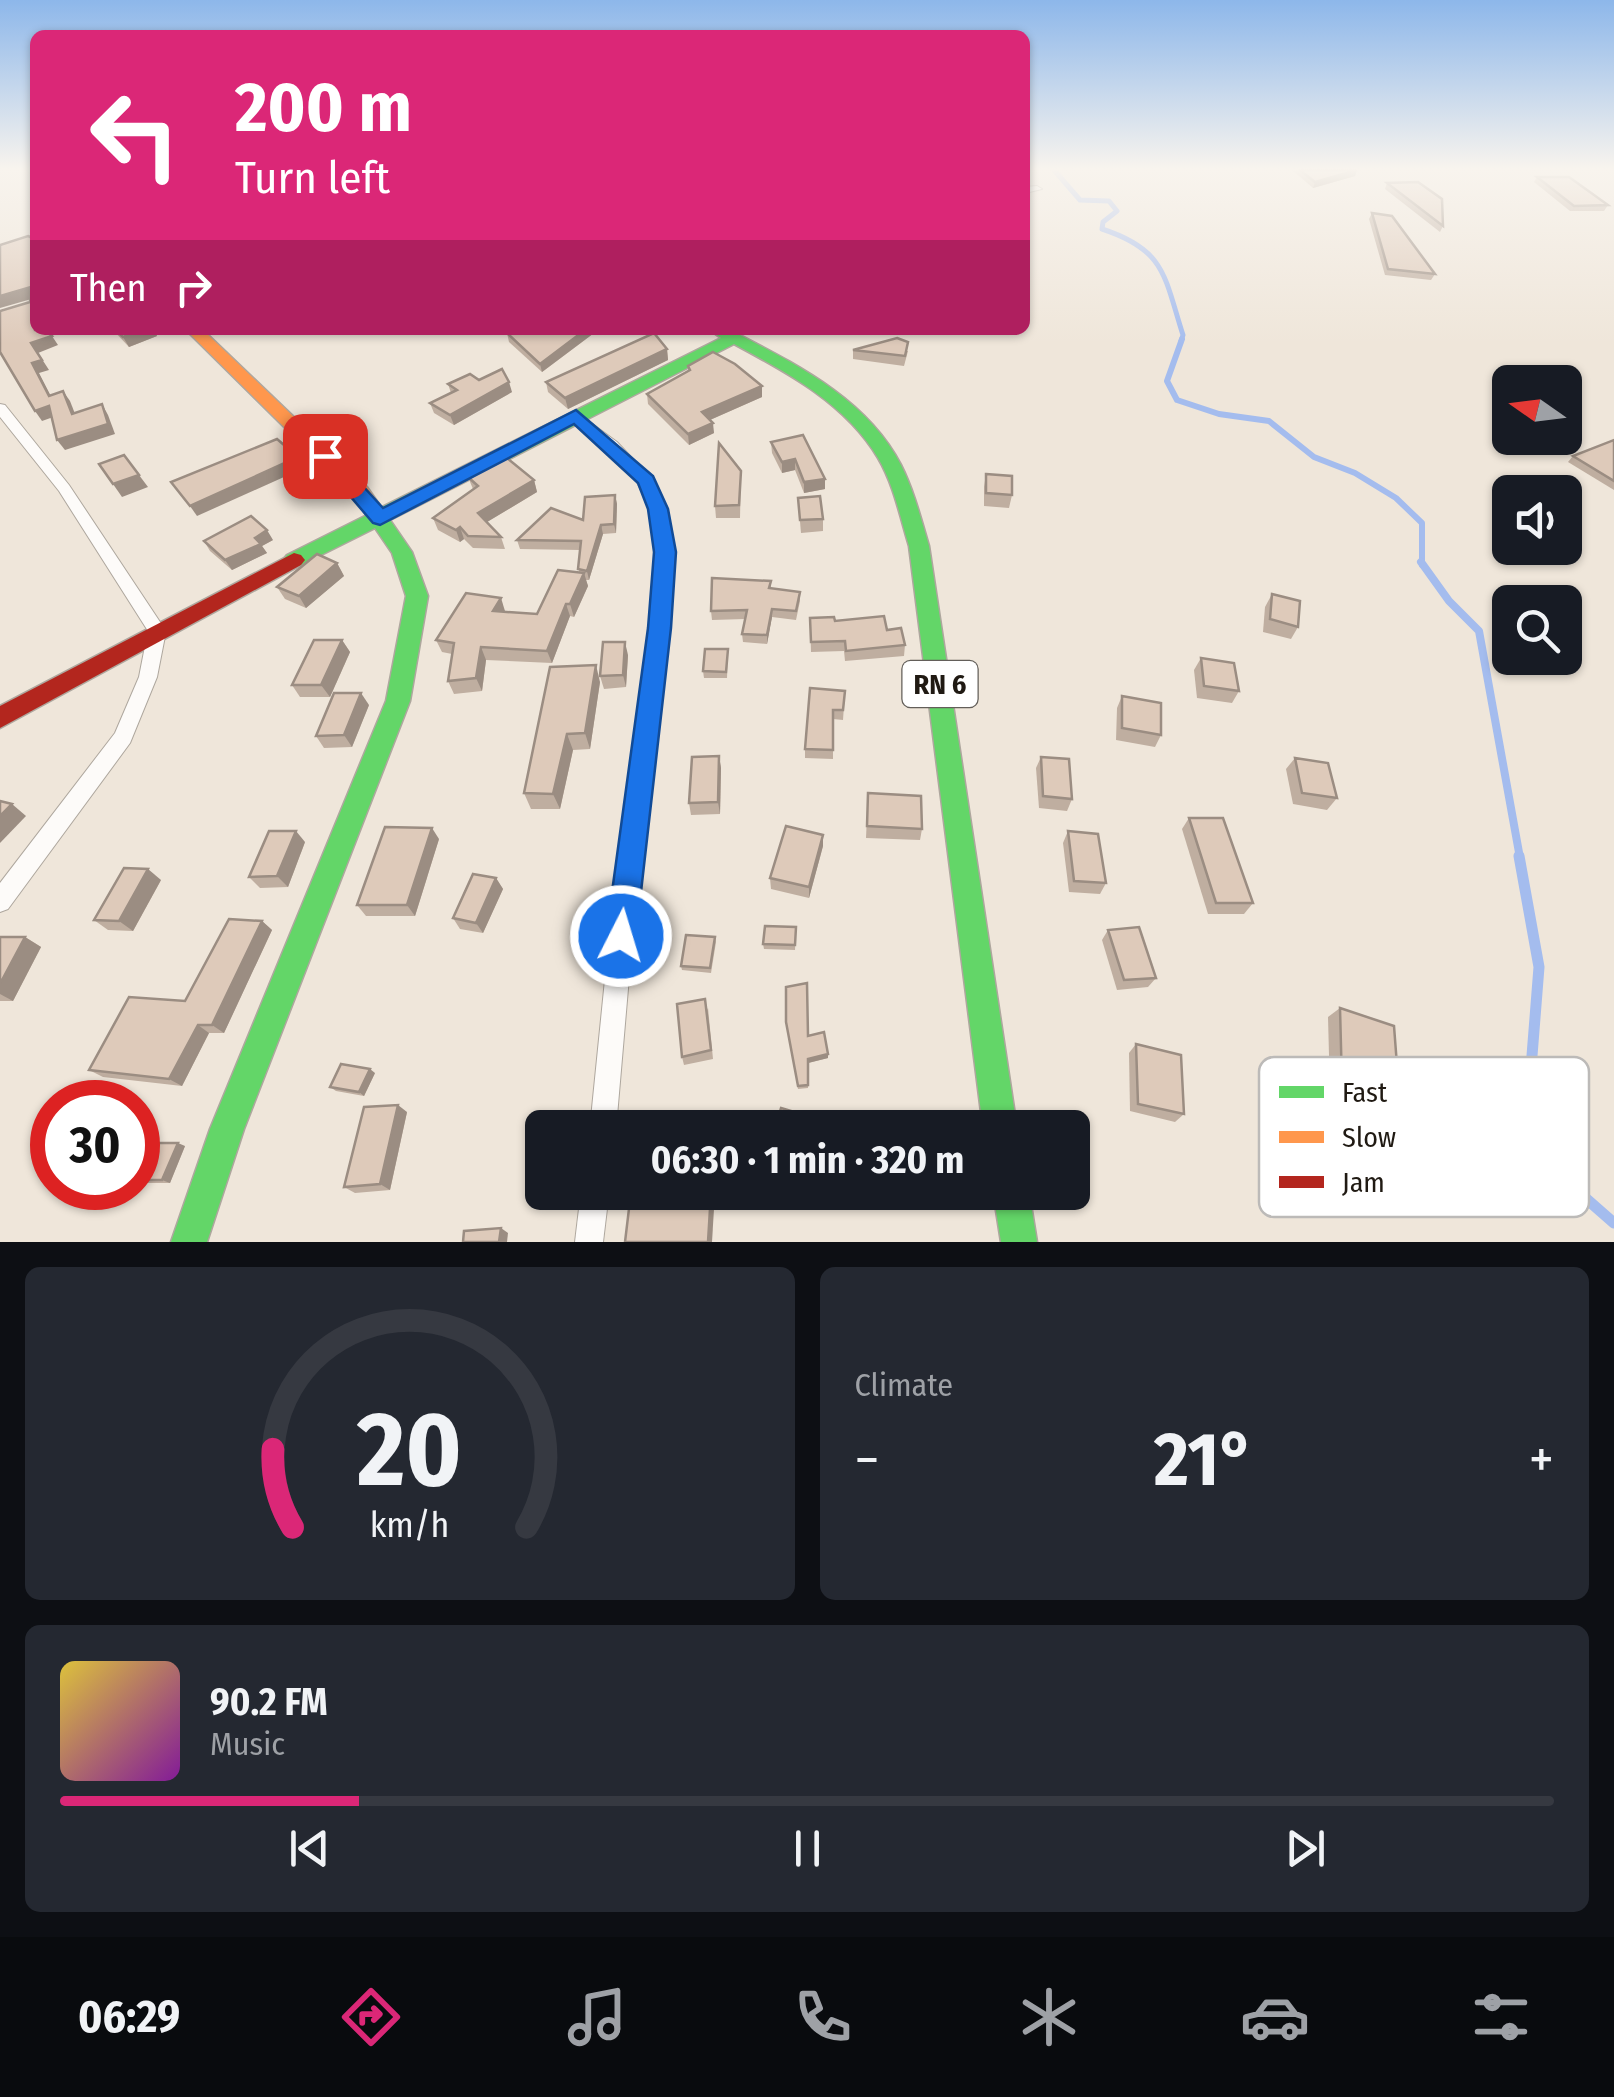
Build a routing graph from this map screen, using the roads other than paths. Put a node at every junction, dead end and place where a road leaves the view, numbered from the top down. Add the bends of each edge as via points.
1 (199, 335) edge
2 (724, 335) edge
3 (728, 335) edge
4 (0, 408) edge
5 (576, 416) junction
6 (380, 518) junction
7 (157, 631) junction
8 (0, 718) edge
9 (0, 901) edge
10 (605, 1110) edge
11 (997, 1110) edge
12 (592, 1210) edge
13 (1014, 1210) edge
14 (188, 1242) edge
15 (588, 1242) edge
16 (1018, 1242) edge

1 - 6 street
2 - 5 street
3 - 11 street, RN 6 via 834,400 880,445 913,527
4 - 7 street via 64,488
5 - 6 street
5 - 10 street via 646,480 665,552
6 - 7 street
6 - 14 street via 402,552 417,596 398,701 226,1129
7 - 8 street
7 - 9 street via 148,677 123,737
12 - 15 street
13 - 16 street

